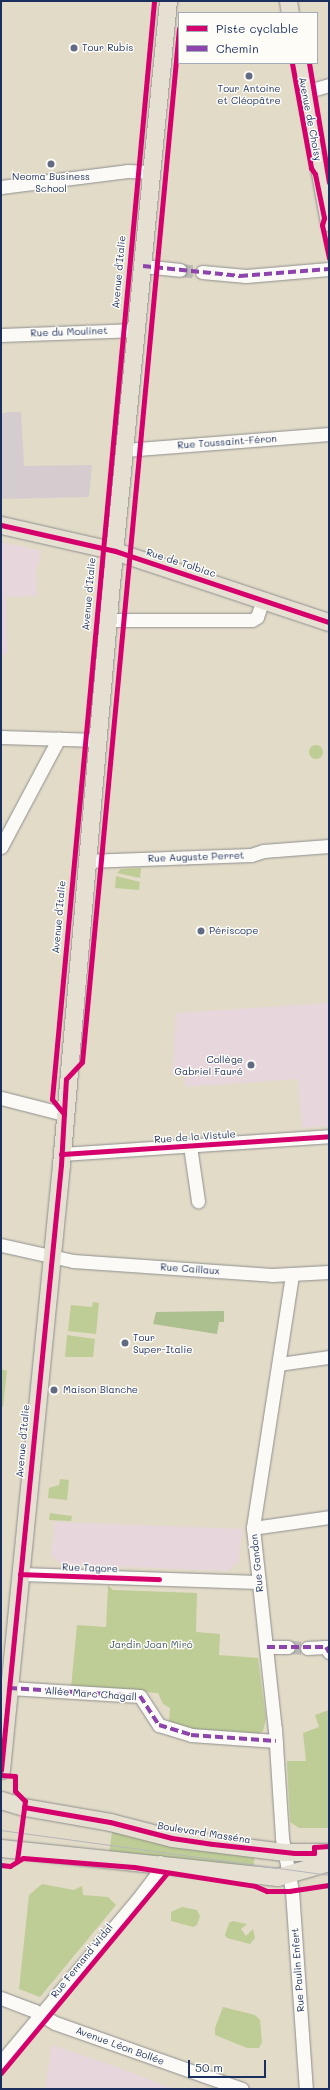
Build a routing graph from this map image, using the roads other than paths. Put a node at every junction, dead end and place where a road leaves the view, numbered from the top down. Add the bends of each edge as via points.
1 (168, 1) edge
2 (288, 1) edge
3 (290, 12) edge
4 (300, 64) edge
5 (329, 85) edge
6 (305, 92) junction
7 (153, 172) junction
8 (1, 187) edge
9 (327, 197) edge
10 (329, 222) edge
11 (143, 266) junction
12 (329, 269) edge
13 (180, 270) tunnel mouth
14 (202, 272) tunnel mouth
15 (137, 330) junction
16 (1, 336) edge
17 (329, 434) edge
18 (125, 450) junction
19 (1, 525) edge
20 (115, 551) junction
21 (263, 600) junction
22 (109, 620) junction
23 (329, 622) edge
24 (1, 737) edge
25 (58, 738) junction
26 (97, 740) junction
27 (329, 846) edge
28 (1, 847) edge
29 (86, 861) junction
30 (1, 1098) edge
31 (64, 1114) junction
32 (329, 1136) edge
33 (190, 1146) junction
34 (61, 1154) junction
35 (198, 1201) dead end
36 (1, 1245) edge
37 (50, 1257) junction
38 (329, 1272) edge
39 (292, 1275) junction
40 (329, 1357) edge
41 (279, 1364) junction
42 (329, 1517) edge
43 (253, 1528) junction
44 (20, 1574) junction
45 (259, 1582) junction
46 (267, 1647) junction
47 (288, 1647) tunnel mouth
48 (307, 1648) tunnel mouth
49 (329, 1652) edge
50 (8, 1688) junction
51 (276, 1741) junction
52 (1, 1770) edge
53 (1, 1800) edge
54 (1, 1848) edge
55 (284, 1852) junction
56 (329, 1852) edge
57 (160, 1862) junction
58 (329, 1862) edge
59 (289, 1875) junction
60 (1, 1998) edge
61 (41, 2015) junction
62 (1, 2062) edge
63 (242, 2089) edge
64 (306, 2089) edge

1 - 7 main road, Avenue d'Italie
2 - 3 main road
4 - 6 main road, Avenue de Choisy
5 - 6 street
6 - 9 main road, Avenue de Choisy
7 - 8 street via 127,171
7 - 11 main road, Avenue d'Italie
9 - 10 main road, Avenue de Choisy
11 - 13 street
11 - 15 main road, Avenue d'Italie
12 - 14 street via 246,276
15 - 16 street, Rue du Moulinet
15 - 18 main road, Avenue d'Italie
17 - 18 street, Rue Toussaint-Féron
18 - 20 main road, Avenue d'Italie
19 - 20 main road, Rue de Tolbiac
20 - 21 main road, Rue de Tolbiac
20 - 22 main road, Avenue d'Italie
21 - 22 street via 257,616 252,620
21 - 23 main road, Rue de Tolbiac
22 - 26 main road, Avenue d'Italie
24 - 25 street
25 - 26 street
25 - 28 street
26 - 29 main road, Avenue d'Italie
27 - 29 street, Rue Auguste Perret via 263,851 251,855
29 - 31 main road, Avenue d'Italie
30 - 31 street
31 - 34 main road, Avenue d'Italie
32 - 33 street, Rue de la Vistule
33 - 34 street, Rue de la Vistule
33 - 35 street
34 - 37 main road, Avenue d'Italie
36 - 37 street, Rue Caillaux
37 - 39 street, Rue Caillaux via 73,1261
37 - 44 main road, Avenue d'Italie
38 - 39 street, Rue Caillaux
39 - 41 street, Rue Gandon
40 - 41 street
41 - 43 street, Rue Gandon
42 - 43 street
43 - 45 street, Rue Gandon
44 - 45 street, Rue Tagore
44 - 50 main road, Avenue d'Italie
45 - 46 street, Rue Gandon
46 - 47 street
46 - 51 street, Rue Gandon
48 - 49 street via 326,1648
50 - 51 street, Allée Marc Chagall via 140,1696 159,1725 192,1735
50 - 52 main road, Avenue d'Italie
51 - 55 street, Rue Gandon
53 - 55 main road, Boulevard Masséna via 172,1838
54 - 57 main road
55 - 56 main road, Boulevard Masséna
55 - 59 street, Rue Paulin Enfert
57 - 59 main road via 261,1875
57 - 61 street, Rue Fernand Widal via 158,1872 138,1899
58 - 59 main road
59 - 64 street, Rue Paulin Enfert
60 - 61 street, Avenue Léon Bollée
61 - 62 street, Rue Fernand Widal
61 - 63 street, Avenue Léon Bollée

